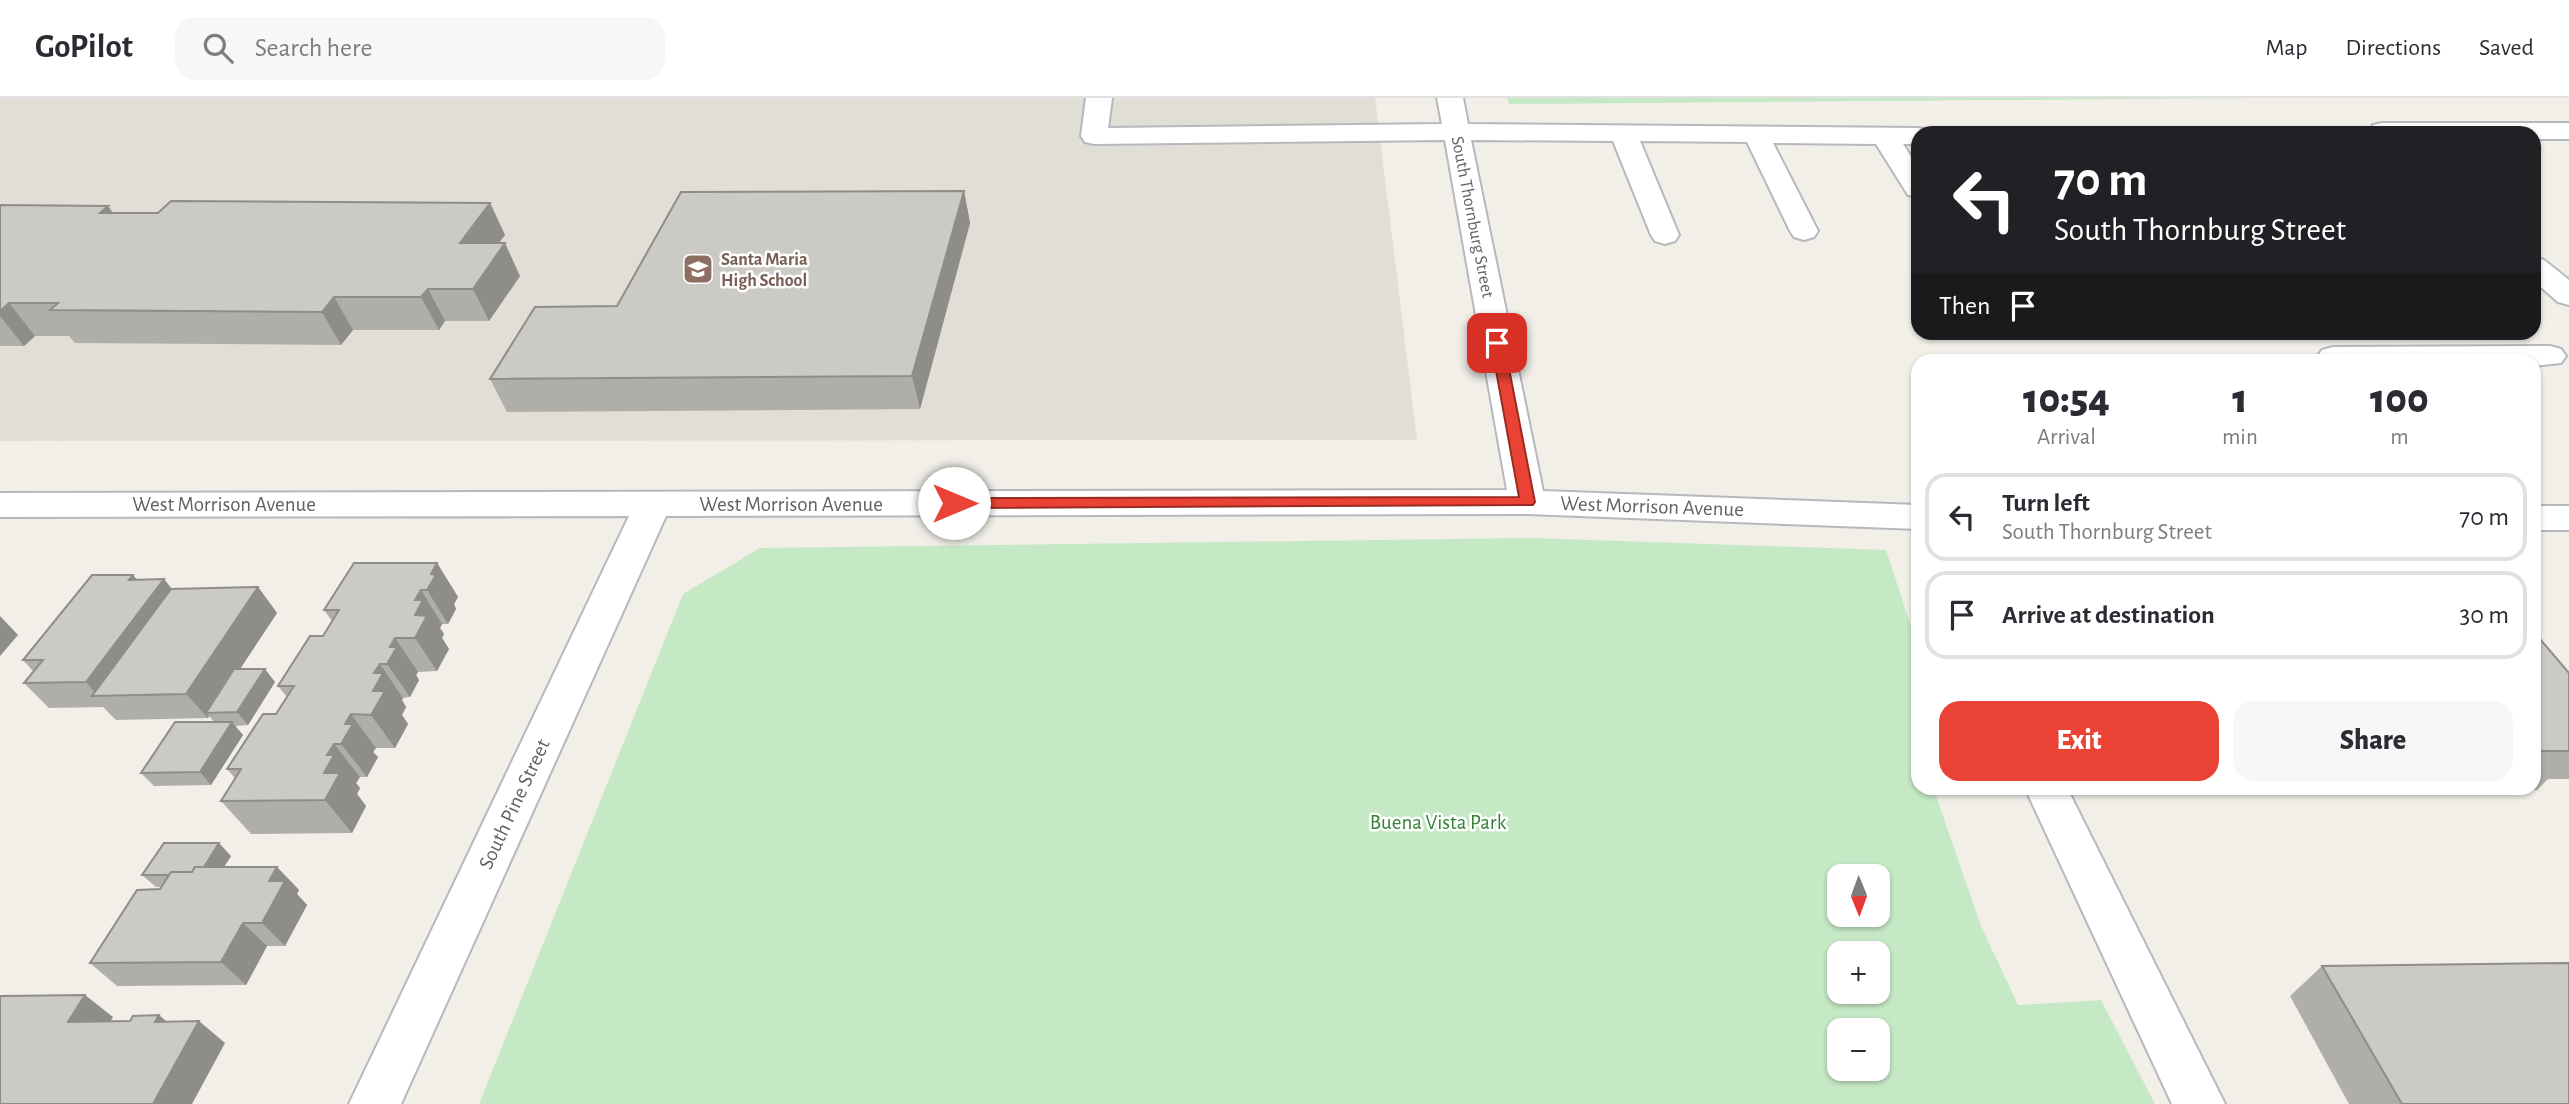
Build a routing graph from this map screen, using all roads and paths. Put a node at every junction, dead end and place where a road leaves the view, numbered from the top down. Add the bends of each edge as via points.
1 (1099, 98) edge
2 (1450, 98) edge
3 (2541, 131) edge
4 (2569, 131) edge
5 (1457, 132) junction
6 (1623, 134) junction
7 (1756, 134) junction
8 (1885, 136) junction
9 (1911, 136) edge
10 (1911, 179) edge
11 (1804, 231) dead end
12 (1665, 235) dead end
13 (2541, 271) edge
14 (2569, 296) edge
15 (2318, 340) edge
16 (2532, 340) edge
17 (2330, 354) edge
18 (2541, 365) edge
19 (2559, 365) edge
20 (1527, 502) junction
21 (653, 504) junction
22 (0, 505) edge
23 (1911, 517) edge
24 (2541, 518) edge
25 (2569, 518) edge
26 (2049, 795) edge
27 (375, 1104) edge
28 (2199, 1104) edge

1 - 5 street via 1094,136
2 - 5 street, South Thornburg Street
3 - 4 street
5 - 6 street
5 - 20 street, South Thornburg Street
6 - 7 street
6 - 12 street
7 - 8 street
7 - 11 street
8 - 9 street
8 - 10 street
13 - 14 street
15 - 17 street
16 - 19 street
18 - 19 street
20 - 21 street, West Morrison Avenue
20 - 23 street, West Morrison Avenue
21 - 22 street, West Morrison Avenue
21 - 27 street, South Pine Street
24 - 25 street
26 - 28 street

